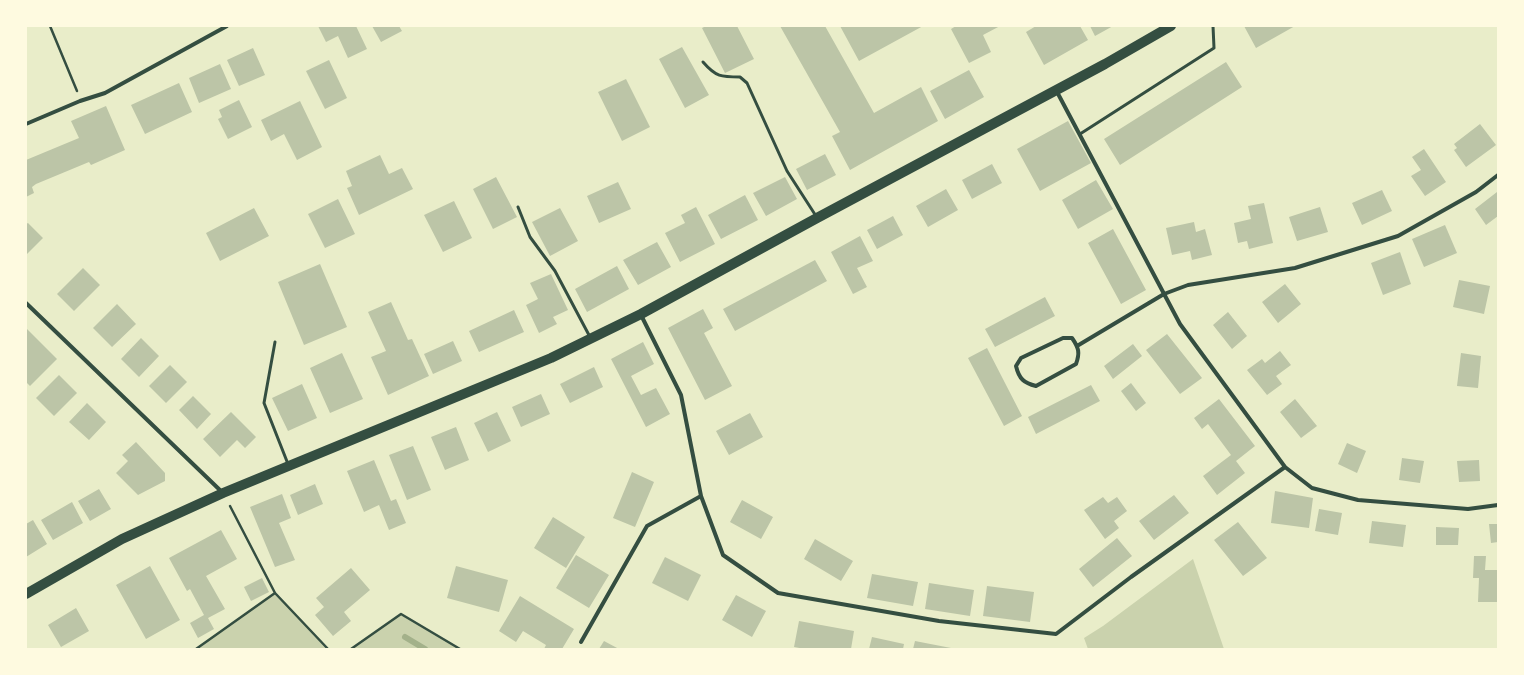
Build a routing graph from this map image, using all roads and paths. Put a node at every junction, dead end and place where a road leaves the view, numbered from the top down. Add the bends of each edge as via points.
1 (50, 26) edge
2 (227, 26) edge
3 (1171, 26) edge
4 (1213, 26) edge
5 (704, 62) dead end
6 (1055, 90) junction
7 (80, 101) junction
8 (26, 124) edge
9 (1080, 134) junction
10 (1498, 176) edge
11 (518, 207) dead end
12 (817, 218) junction
13 (1164, 294) junction
14 (26, 303) edge
15 (641, 314) junction
16 (590, 339) junction
17 (275, 342) dead end
18 (1077, 346) junction
19 (288, 465) junction
20 (1285, 467) junction
21 (223, 493) junction
22 (701, 496) junction
23 (1498, 505) edge
24 (275, 593) junction
25 (26, 594) edge
26 (581, 642) dead end
27 (196, 649) edge
28 (328, 649) edge
29 (352, 649) edge
30 (460, 649) edge

1 - 7 path
2 - 7 street via 105,93
3 - 6 main road
4 - 9 lane via 1214,48
5 - 12 lane via 712,72 722,77 740,77 747,83 787,170
6 - 9 street
6 - 12 main road
7 - 8 street
9 - 13 street
10 - 13 street via 1476,192 1398,236 1295,268 1188,285
11 - 16 lane via 530,237 555,271
12 - 15 main road
13 - 18 street
13 - 20 street via 1180,324
14 - 21 street
15 - 16 main road
15 - 22 street via 681,395
16 - 19 main road via 552,358
17 - 19 lane via 264,403
18 - 18 street via 1072,338 1063,338 1021,358 1016,366 1019,377 1036,386 1076,364 1079,354
19 - 21 main road
20 - 22 street via 1131,576 1056,634 939,621 778,593 723,555
20 - 23 street via 1312,488 1358,500 1468,509
21 - 24 path
21 - 25 main road via 122,539
22 - 26 street via 647,526
24 - 27 path
24 - 28 path
29 - 30 path via 401,614

